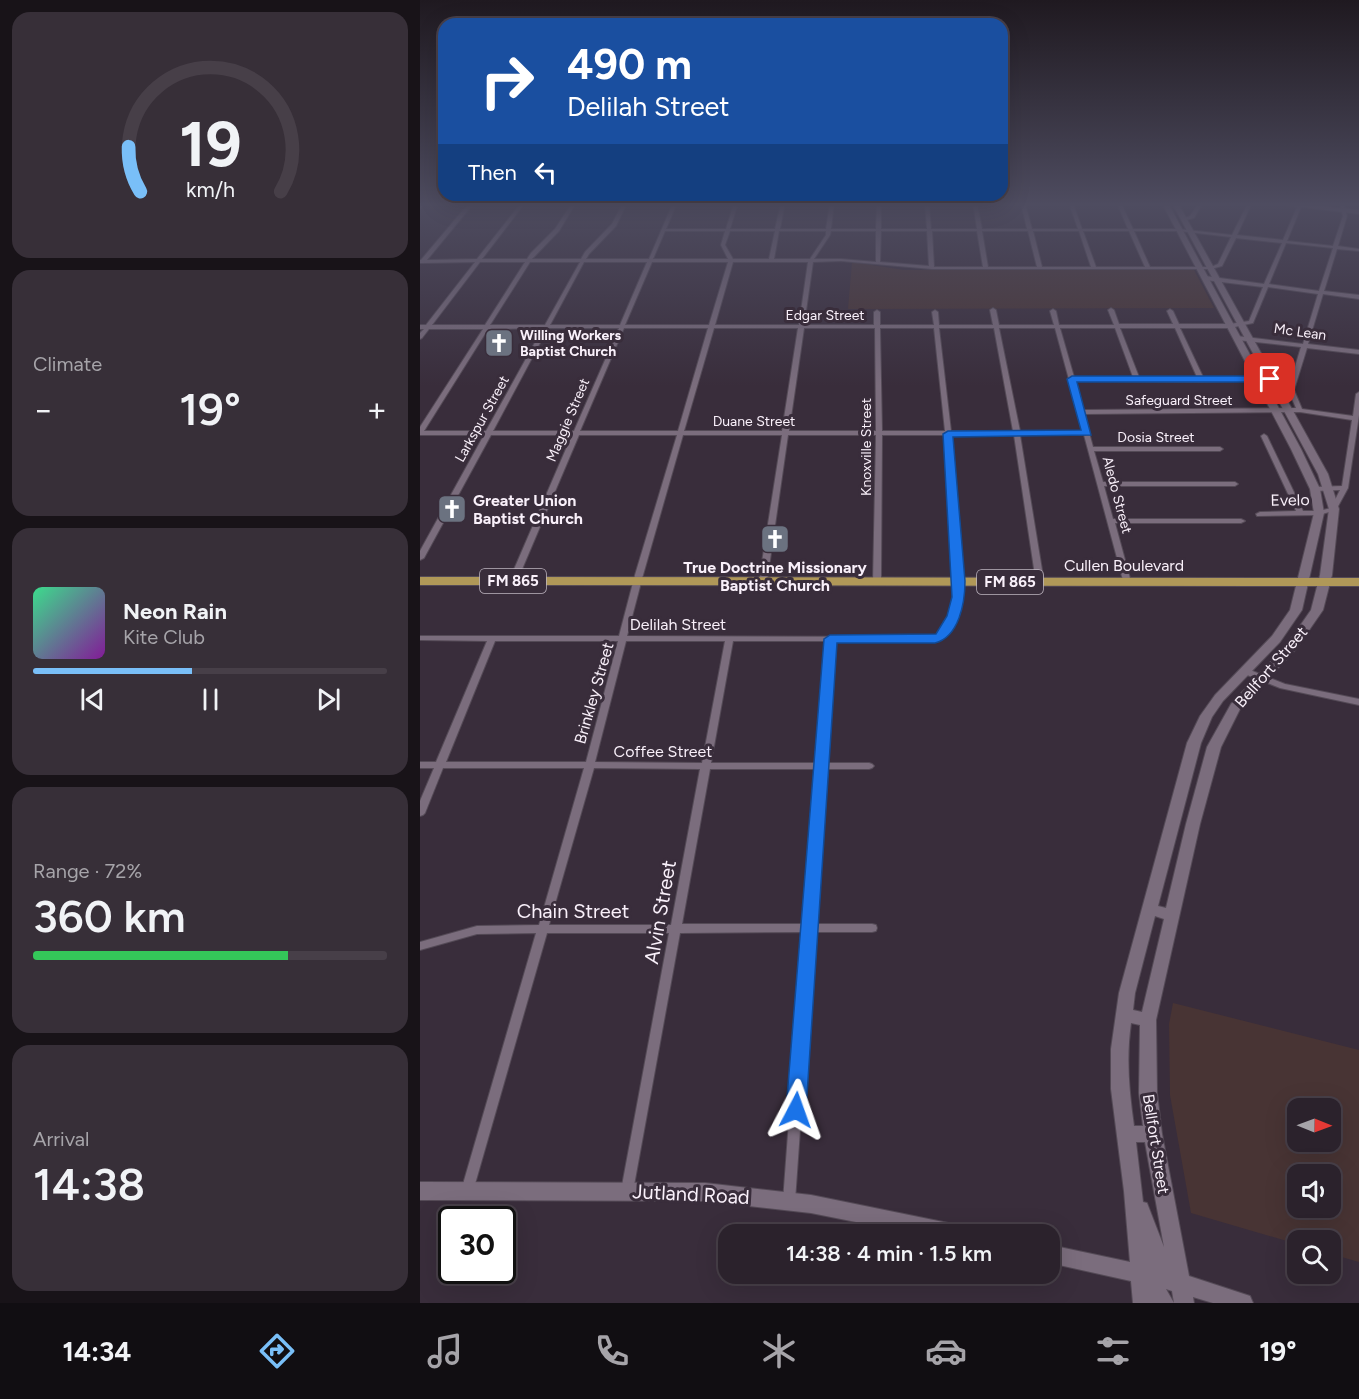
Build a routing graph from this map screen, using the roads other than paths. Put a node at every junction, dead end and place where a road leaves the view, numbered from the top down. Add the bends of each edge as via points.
1 (474, 264) edge
2 (527, 264) edge
3 (581, 264) edge
4 (649, 264) edge
5 (730, 264) edge
6 (810, 264) edge
7 (894, 264) edge
8 (932, 264) edge
9 (985, 264) edge
10 (1039, 264) edge
11 (1093, 264) edge
12 (1146, 264) edge
13 (1197, 264) edge
14 (1209, 264) edge
15 (1220, 264) edge
16 (1275, 264) edge
17 (1330, 264) edge
18 (932, 268) junction
19 (986, 268) junction
20 (1040, 268) junction
21 (1094, 268) junction
22 (1148, 268) junction
23 (1199, 268) junction
24 (1211, 268) junction
25 (1205, 278) junction
26 (1217, 280) junction
27 (1266, 285) junction
28 (1322, 292) junction
29 (1359, 297) edge
30 (1229, 302) junction
31 (1218, 303) junction
32 (993, 310) dead end
33 (1111, 310) dead end
34 (1053, 311) dead end
35 (1170, 311) dead end
36 (877, 312) dead end
37 (935, 312) dead end
38 (1242, 324) junction
39 (1230, 326) junction
40 (420, 327) edge
41 (427, 327) junction
42 (487, 327) junction
43 (547, 327) junction
44 (622, 327) junction
45 (713, 327) junction
46 (802, 327) junction
47 (877, 327) junction
48 (936, 327) junction
49 (996, 327) junction
50 (1058, 327) junction
51 (1118, 327) junction
52 (1177, 327) junction
53 (420, 337) edge
54 (1248, 337) junction
55 (1237, 338) junction
56 (1305, 345) junction
57 (1359, 352) edge
58 (1072, 379) junction
59 (1137, 379) junction
60 (1258, 379) junction
61 (1270, 379) junction
62 (1201, 380) junction
63 (1359, 394) edge
64 (1300, 410) junction
65 (1289, 411) junction
66 (1081, 412) junction
67 (1277, 412) junction
68 (1354, 418) junction
69 (420, 433) edge
70 (488, 433) junction
71 (577, 433) junction
72 (682, 433) junction
73 (1017, 433) junction
74 (1087, 433) junction
75 (786, 434) junction
76 (879, 434) junction
77 (948, 434) junction
78 (1264, 436) dead end
79 (1092, 449) junction
80 (1296, 449) junction
81 (1309, 449) junction
82 (1220, 450) dead end
83 (1101, 484) junction
84 (1235, 484) dead end
85 (1345, 488) junction
86 (1315, 489) junction
87 (1329, 490) junction
88 (1334, 509) junction
89 (1300, 512) junction
90 (1319, 513) junction
91 (1260, 514) dead end
92 (1111, 522) junction
93 (1241, 522) dead end
94 (420, 558) edge
95 (420, 575) edge
96 (1359, 575) edge
97 (514, 578) junction
98 (638, 578) junction
99 (763, 578) junction
100 (877, 578) junction
101 (958, 578) junction
102 (1305, 578) junction
103 (1040, 579) junction
104 (1126, 579) junction
105 (1326, 579) junction
106 (420, 581) edge
107 (1359, 582) edge
108 (420, 638) edge
109 (492, 638) junction
110 (625, 639) junction
111 (729, 639) junction
112 (830, 639) junction
113 (1276, 639) junction
114 (1292, 646) junction
115 (1245, 670) junction
116 (1262, 678) junction
117 (1359, 702) edge
118 (1194, 743) junction
119 (1214, 747) junction
120 (420, 765) edge
121 (440, 765) junction
122 (590, 765) junction
123 (705, 766) junction
124 (820, 766) junction
125 (869, 766) dead end
126 (420, 813) edge
127 (1173, 821) junction
128 (1193, 825) junction
129 (1148, 909) junction
130 (1172, 915) junction
131 (543, 928) junction
132 (872, 928) dead end
133 (675, 929) junction
134 (808, 929) junction
135 (420, 946) edge
136 (1123, 1015) junction
137 (1148, 1020) junction
138 (1125, 1134) junction
139 (1153, 1134) junction
140 (420, 1191) edge
141 (466, 1191) junction
142 (627, 1191) junction
143 (1133, 1191) junction
144 (789, 1200) junction
145 (908, 1224) edge
146 (1060, 1256) edge
147 (1141, 1274) junction
148 (1183, 1293) edge
149 (1143, 1303) edge
150 (1164, 1303) edge
151 (1243, 1303) edge

1 - 41 street
2 - 42 street
3 - 43 street, Larkspur Street
4 - 44 street, Maggie Street
5 - 45 street, Brinkley Street
6 - 46 street
7 - 18 street
8 - 18 street
9 - 19 street
10 - 20 street
11 - 21 street
12 - 22 street
13 - 23 main road, Bellfort Street
14 - 24 main road, Bellfort Street
15 - 24 street
16 - 27 street
17 - 28 street
18 - 19 street
19 - 20 street
20 - 21 street
21 - 22 street
22 - 23 street
23 - 24 street
23 - 25 main road, Bellfort Street
24 - 26 main road, Bellfort Street
25 - 26 street
25 - 31 main road, Bellfort Street
26 - 27 street
26 - 30 main road, Bellfort Street
27 - 28 street
27 - 38 street via 1251,322
28 - 29 street
28 - 56 street
30 - 31 main road
30 - 38 main road, Bellfort Street
31 - 39 main road, Bellfort Street
32 - 49 street
33 - 51 street
34 - 50 street, Aledo Street
35 - 52 street
36 - 47 street, Knoxville Street
37 - 48 street
38 - 39 street, Edgar Street
38 - 54 main road, Bellfort Street
39 - 52 street, Edgar Street
39 - 55 main road, Bellfort Street
40 - 41 street, Edgar Street
41 - 42 street, Edgar Street
41 - 53 street
42 - 43 street, Edgar Street
42 - 69 street
43 - 44 street, Edgar Street
43 - 70 street, Larkspur Street
44 - 45 street, Edgar Street
44 - 71 street, Maggie Street
45 - 46 street, Edgar Street
45 - 72 street, Brinkley Street
46 - 47 street, Edgar Street
46 - 75 street
47 - 48 street, Edgar Street
47 - 76 street, Knoxville Street
48 - 49 street, Edgar Street
48 - 77 street
49 - 50 street, Edgar Street
49 - 73 street
50 - 51 street, Edgar Street
50 - 58 street, Aledo Street
51 - 52 street, Edgar Street
51 - 59 street
52 - 62 street
54 - 55 street, Mc Lean
54 - 56 street, Mc Lean
54 - 61 main road, Bellfort Street
55 - 60 main road, Bellfort Street
56 - 57 street, Mc Lean
56 - 64 street via 1292,390
58 - 59 street
58 - 66 street, Aledo Street
59 - 62 street
60 - 61 street
60 - 62 street
60 - 67 main road, Bellfort Street
61 - 65 main road, Bellfort Street
63 - 68 street
64 - 65 street, Safeguard Street
64 - 68 street, Safeguard Street
65 - 67 street, Safeguard Street
65 - 81 main road, Bellfort Street
66 - 67 street, Safeguard Street
66 - 74 street, Aledo Street
67 - 80 main road, Bellfort Street
68 - 85 street
69 - 70 street, Duane Street
70 - 71 street, Duane Street
70 - 94 street, Larkspur Street
71 - 72 street, Duane Street
71 - 97 street, Maggie Street
72 - 75 street, Duane Street
72 - 98 street, Brinkley Street
73 - 74 street, Duane Street
73 - 77 street, Duane Street
73 - 103 street
74 - 79 street, Aledo Street
75 - 76 street, Duane Street
75 - 99 street
76 - 77 street, Duane Street
76 - 100 street, Knoxville Street
77 - 101 street
78 - 89 street
79 - 82 street, Dosia Street
79 - 83 street, Aledo Street
80 - 81 main road
80 - 86 main road, Bellfort Street
81 - 87 main road, Bellfort Street
83 - 84 street
83 - 92 street, Aledo Street
85 - 87 street
85 - 88 street
86 - 87 street
86 - 90 main road, Bellfort Street
87 - 88 main road, Bellfort Street
88 - 90 street
88 - 105 main road, Bellfort Street
89 - 90 street, Evelo
89 - 91 street, Evelo
90 - 102 main road, Bellfort Street
92 - 93 street
92 - 104 street, Aledo Street
95 - 97 main road, Cullen Boulevard / FM 865
96 - 105 main road, Cullen Boulevard / FM 865
97 - 98 main road, Cullen Boulevard / FM 865
97 - 106 main road, Cullen Boulevard / FM 865
98 - 99 main road, Cullen Boulevard / FM 865
98 - 110 street, Brinkley Street
99 - 100 main road, Cullen Boulevard / FM 865
100 - 101 main road, Cullen Boulevard / FM 865
101 - 103 main road, Cullen Boulevard / FM 865
101 - 112 street, Delilah Street via 953,616 941,637
102 - 104 main road, Cullen Boulevard / FM 865
102 - 105 main road, Cullen Boulevard / FM 865
102 - 113 main road, Bellfort Street via 1296,610
103 - 104 main road, Cullen Boulevard / FM 865
105 - 107 main road, Cullen Boulevard / FM 865
105 - 114 main road, Bellfort Street via 1317,610
108 - 109 street, Delilah Street
109 - 110 street, Delilah Street
109 - 121 street
110 - 111 street, Delilah Street
110 - 122 street, Brinkley Street
111 - 112 street, Delilah Street
111 - 123 street, Alvin Street
112 - 124 street
113 - 114 main road
113 - 115 main road, Bellfort Street
114 - 116 main road, Bellfort Street
115 - 116 street
115 - 118 main road, Bellfort Street via 1206,716
116 - 117 street
116 - 119 main road, Bellfort Street via 1235,707
118 - 119 main road
118 - 127 main road, Bellfort Street
119 - 128 main road, Bellfort Street
120 - 121 street, Coffee Street
121 - 122 street, Coffee Street
121 - 126 street
122 - 123 street, Coffee Street
122 - 131 street, Brinkley Street
123 - 124 street, Coffee Street
123 - 133 street, Alvin Street
124 - 125 street, Coffee Street
124 - 134 street
127 - 128 main road
127 - 129 main road, Bellfort Street
128 - 130 main road, Bellfort Street
129 - 130 main road
129 - 136 main road, Bellfort Street
130 - 137 main road, Bellfort Street
131 - 133 street, Chain Street
131 - 135 street, Chain Street via 477,930
131 - 141 street, Brinkley Street
132 - 134 street, Chain Street
133 - 134 street, Chain Street
133 - 142 street, Alvin Street
134 - 144 street
136 - 137 main road
136 - 138 main road, Bellfort Street via 1120,1072
137 - 139 main road, Bellfort Street via 1148,1093
138 - 139 main road
138 - 143 main road, Bellfort Street
139 - 148 main road, Bellfort Street
140 - 141 main road, Jutland Road
141 - 142 main road, Jutland Road
142 - 144 main road, Jutland Road via 705,1192
143 - 147 main road, Bellfort Street
143 - 148 main road via 1161,1265
144 - 145 main road, Jutland Road
146 - 147 main road
147 - 148 main road
147 - 149 main road, Bellfort Street
147 - 150 main road
148 - 151 main road

